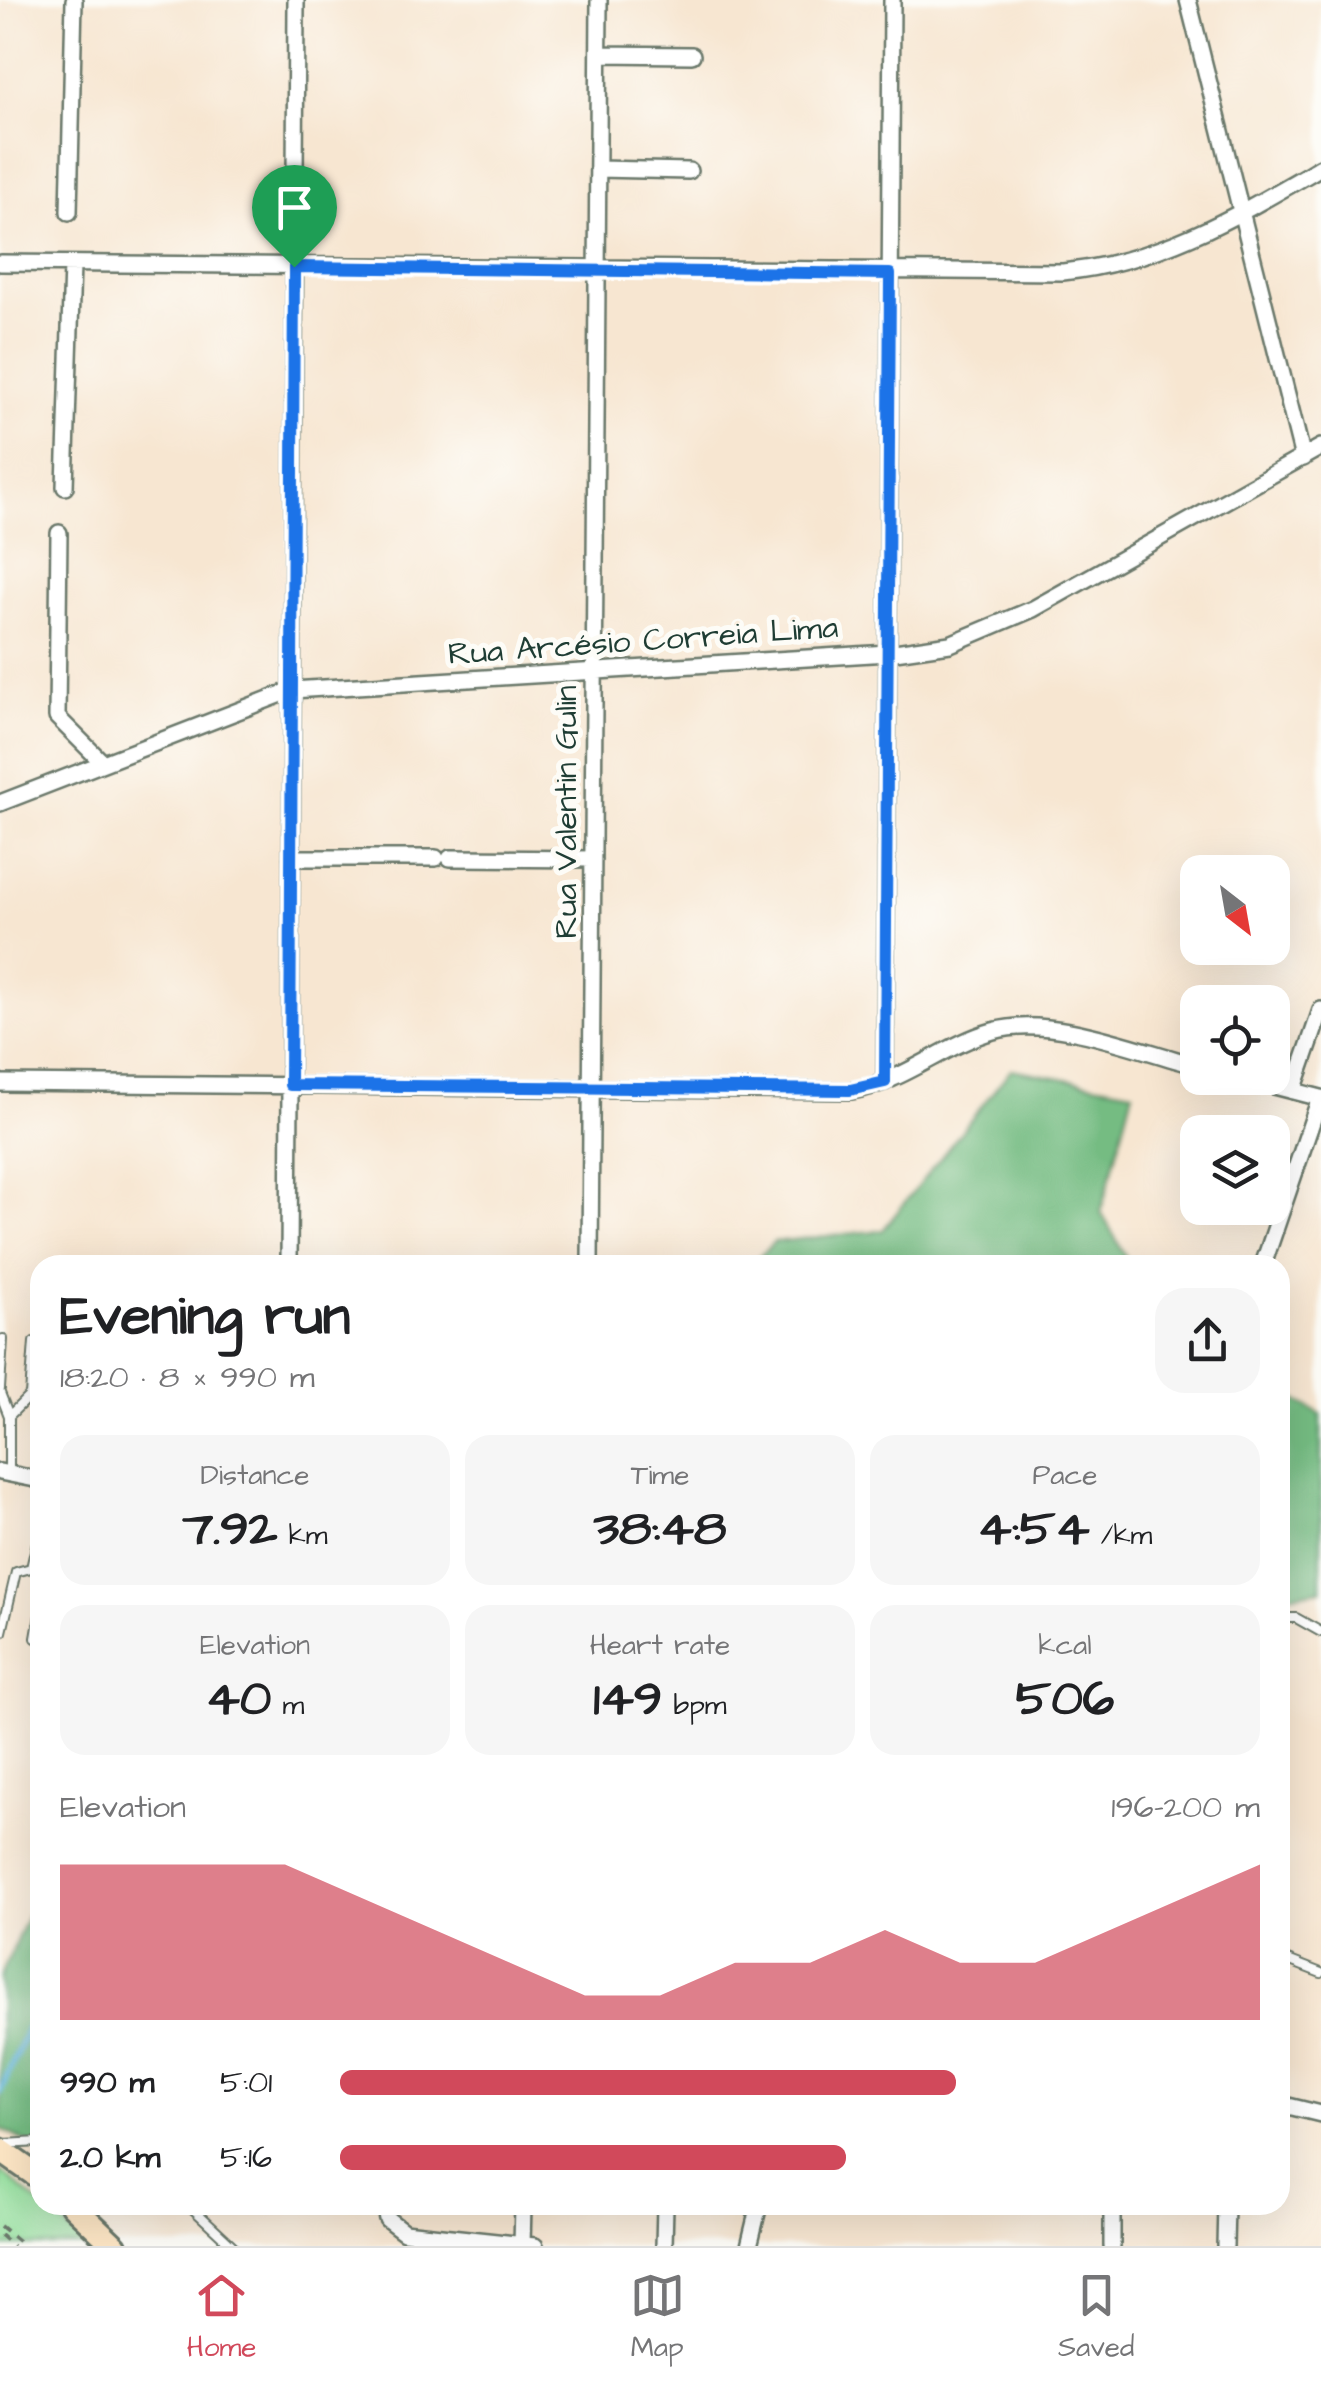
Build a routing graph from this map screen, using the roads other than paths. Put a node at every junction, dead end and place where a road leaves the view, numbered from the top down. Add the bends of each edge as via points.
1 (74, 0) edge
2 (296, 0) edge
3 (600, 0) edge
4 (892, 0) edge
5 (1188, 0) edge
6 (599, 54) junction
7 (692, 55) dead end
8 (1321, 167) edge
9 (598, 169) junction
10 (689, 171) dead end
11 (69, 212) dead end
12 (1241, 213) junction
13 (0, 263) edge
14 (72, 265) junction
15 (294, 267) junction
16 (598, 271) junction
17 (890, 274) junction
18 (1321, 448) edge
19 (1303, 458) junction
20 (65, 487) dead end
21 (59, 533) dead end
22 (888, 653) junction
23 (594, 673) junction
24 (292, 690) junction
25 (103, 763) junction
26 (0, 803) edge
27 (291, 858) junction
28 (593, 859) junction
29 (1321, 1010) edge
30 (1180, 1061) edge
31 (0, 1082) edge
32 (885, 1082) junction
33 (290, 1085) junction
34 (591, 1088) junction
35 (1290, 1089) edge
36 (1293, 1090) junction
37 (1320, 1098) edge
38 (289, 1255) edge
39 (590, 1255) edge
40 (1267, 1255) edge
41 (3, 1339) dead end
42 (0, 1391) edge
43 (30, 1395) edge
44 (9, 1416) junction
45 (4, 1473) edge
46 (30, 1478) edge
47 (30, 1571) edge
48 (1290, 1618) edge
49 (2, 1632) edge
50 (1321, 1632) edge
51 (1290, 1962) edge
52 (1321, 1974) edge
53 (1290, 2106) edge
54 (1321, 2114) edge
55 (30, 2144) edge
56 (0, 2148) edge
57 (30, 2170) edge
58 (82, 2215) edge
59 (200, 2215) edge
60 (386, 2215) edge
61 (524, 2215) edge
62 (665, 2215) edge
63 (757, 2215) edge
64 (1112, 2215) edge
65 (1226, 2215) edge
66 (529, 2245) edge
67 (115, 2246) edge
68 (233, 2246) edge
69 (664, 2246) edge
70 (749, 2246) edge
71 (1112, 2246) edge
72 (1226, 2246) edge

1 - 11 street
2 - 15 street
3 - 6 street, Rua Valentin Gulin
4 - 17 street
5 - 12 street
6 - 7 street
6 - 9 street, Rua Valentin Gulin
8 - 12 street
9 - 10 street
9 - 16 street, Rua Valentin Gulin
12 - 17 street via 1163,251 1096,269
12 - 19 street
13 - 14 street
14 - 15 street
14 - 20 street
15 - 16 street
15 - 24 street
16 - 17 street
16 - 23 street, Rua Valentin Gulin
17 - 22 street
18 - 19 street, Rua Arcésio Correia Lima
19 - 22 street, Rua Arcésio Correia Lima via 1033,609 950,644
21 - 25 street via 57,717
22 - 23 street, Rua Arcésio Correia Lima
22 - 32 street
23 - 24 street, Rua Arcésio Correia Lima
23 - 28 street, Rua Valentin Gulin
24 - 25 street, Rua Arcésio Correia Lima
24 - 27 street
25 - 26 street, Rua Arcésio Correia Lima
27 - 28 street
27 - 33 street
28 - 34 street, Rua Valentin Gulin
29 - 36 street
30 - 32 street via 1018,1025
31 - 33 street
32 - 34 street via 850,1090
33 - 34 street
33 - 38 street
34 - 39 street, Rua Valentin Gulin
35 - 36 street
36 - 37 street
37 - 40 street
41 - 42 lane
42 - 44 lane
43 - 44 lane
44 - 45 lane
45 - 46 street
47 - 49 lane via 16,1572
48 - 50 lane
51 - 52 lane
53 - 54 street
55 - 56 lane
56 - 57 street
58 - 67 street
59 - 68 lane
60 - 66 street via 404,2232
61 - 66 street
62 - 69 street
63 - 70 street
64 - 71 street
65 - 72 street

